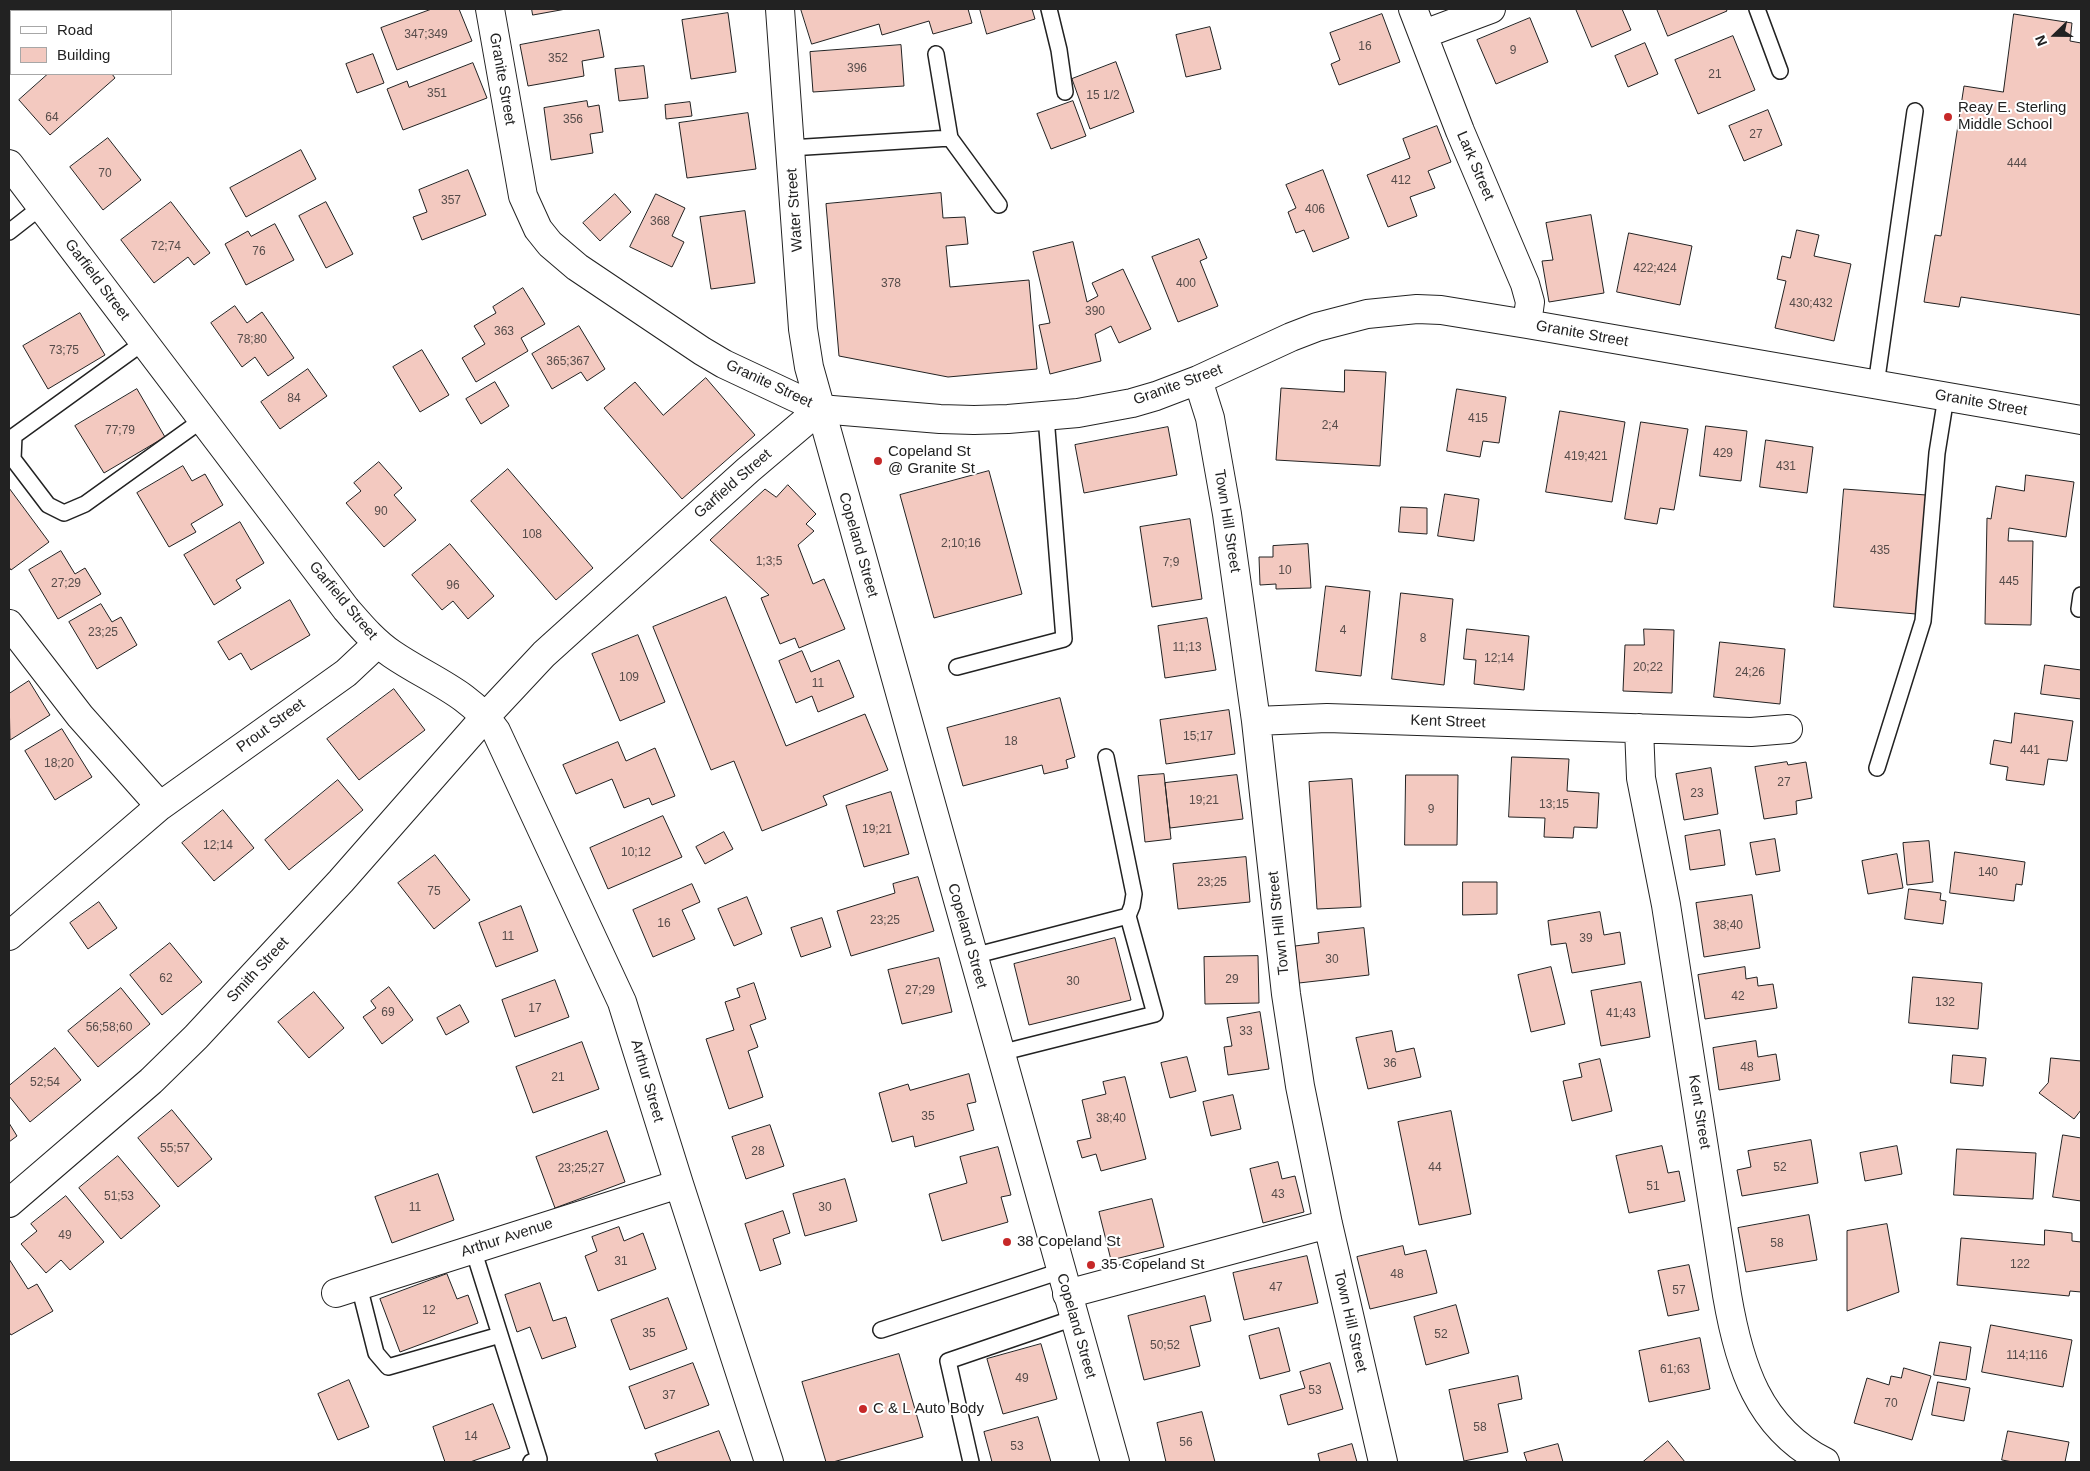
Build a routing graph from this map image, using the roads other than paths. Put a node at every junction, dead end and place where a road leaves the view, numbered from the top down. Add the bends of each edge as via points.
1 (490, 9) edge
2 (780, 9) edge
3 (1049, 9) edge
4 (1413, 9) edge
5 (1491, 9) edge
6 (1757, 9) edge
7 (1424, 34) junction
8 (936, 54) dead end
9 (1780, 71) dead end
10 (1065, 92) dead end
11 (1915, 111) dead end
12 (950, 138) junction
13 (790, 148) junction
14 (9, 164) edge
15 (999, 205) dead end
16 (41, 208) junction
17 (9, 232) edge
18 (1527, 324) junction
19 (144, 342) junction
20 (1198, 380) junction
21 (1876, 384) junction
22 (1946, 397) junction
23 (820, 409) junction
24 (1046, 417) junction
25 (202, 420) junction
26 (2081, 420) edge
27 (9, 624) edge
28 (378, 643) junction
29 (957, 667) dead end
30 (486, 716) junction
31 (1256, 721) junction
32 (1639, 728) junction
33 (1788, 729) dead end
34 (1106, 757) dead end
35 (1877, 768) dead end
36 (160, 806) junction
37 (1128, 916) junction
38 (9, 936) edge
39 (973, 956) junction
40 (1000, 1053) junction
41 (679, 1184) junction
42 (9, 1203) edge
43 (1328, 1224) junction
44 (473, 1249) junction
45 (348, 1289) joint
46 (1067, 1294) junction
47 (881, 1330) dead end
48 (500, 1335) junction
49 (531, 1462) edge
50 (769, 1462) edge
51 (971, 1462) edge
52 (1114, 1462) edge
53 (1383, 1462) edge
54 (1825, 1462) edge

1 - 23 street, Granite Street via 523,196 538,230 577,267 702,351
2 - 13 street, Water Street
3 - 10 lane
4 - 7 street, Lark Street
5 - 7 street
6 - 9 lane
7 - 18 street, Lark Street via 1460,131 1525,284 1530,302
8 - 12 lane
11 - 21 lane
12 - 13 lane
12 - 15 lane
13 - 23 street, Water Street via 803,329
14 - 16 street, Garfield Street
16 - 17 lane
16 - 19 street, Garfield Street
18 - 20 street, Granite Street via 1441,310 1368,314 1291,337
18 - 21 street, Granite Street
19 - 25 street, Garfield Street
19 - 25 lane via 14,436 13,459 48,505 64,513 84,504
20 - 24 street, Granite Street via 1132,403
20 - 31 street, Town Hill Street via 1215,442
21 - 22 street, Granite Street
22 - 26 street, Granite Street
22 - 35 lane via 1937,453 1923,621
23 - 24 street, Granite Street via 940,419
23 - 30 street, Garfield Street via 567,632
23 - 39 street, Copeland Street
24 - 29 lane via 1064,639
25 - 28 street, Garfield Street via 328,587
27 - 36 street via 80,716
28 - 30 street, Garfield Street via 455,691
28 - 36 street, Prout Street via 346,673
30 - 41 street, Arthur Street via 508,753 612,977 631,1027
30 - 42 street, Smith Street via 341,881 191,1042 151,1081
31 - 32 street, Kent Street via 1327,718
31 - 43 street, Town Hill Street via 1288,1004 1300,1086
32 - 33 street, Kent Street via 1751,732
32 - 54 street, Kent Street via 1641,778 1666,905 1738,1351 1771,1419 1786,1436
34 - 37 lane via 1132,880 1133,900
36 - 38 street, Prout Street
37 - 39 lane
37 - 40 lane via 1155,1014
39 - 40 street, Copeland Street
40 - 46 street, Copeland Street
41 - 44 street, Arthur Avenue
41 - 50 street, Arthur Street
43 - 46 street
43 - 53 street, Town Hill Street
44 - 45 street, Arthur Avenue
44 - 48 lane
45 - 48 lane via 376,1353 388,1367
46 - 47 lane
46 - 51 lane via 948,1361
46 - 52 street, Copeland Street
48 - 49 lane via 539,1459

